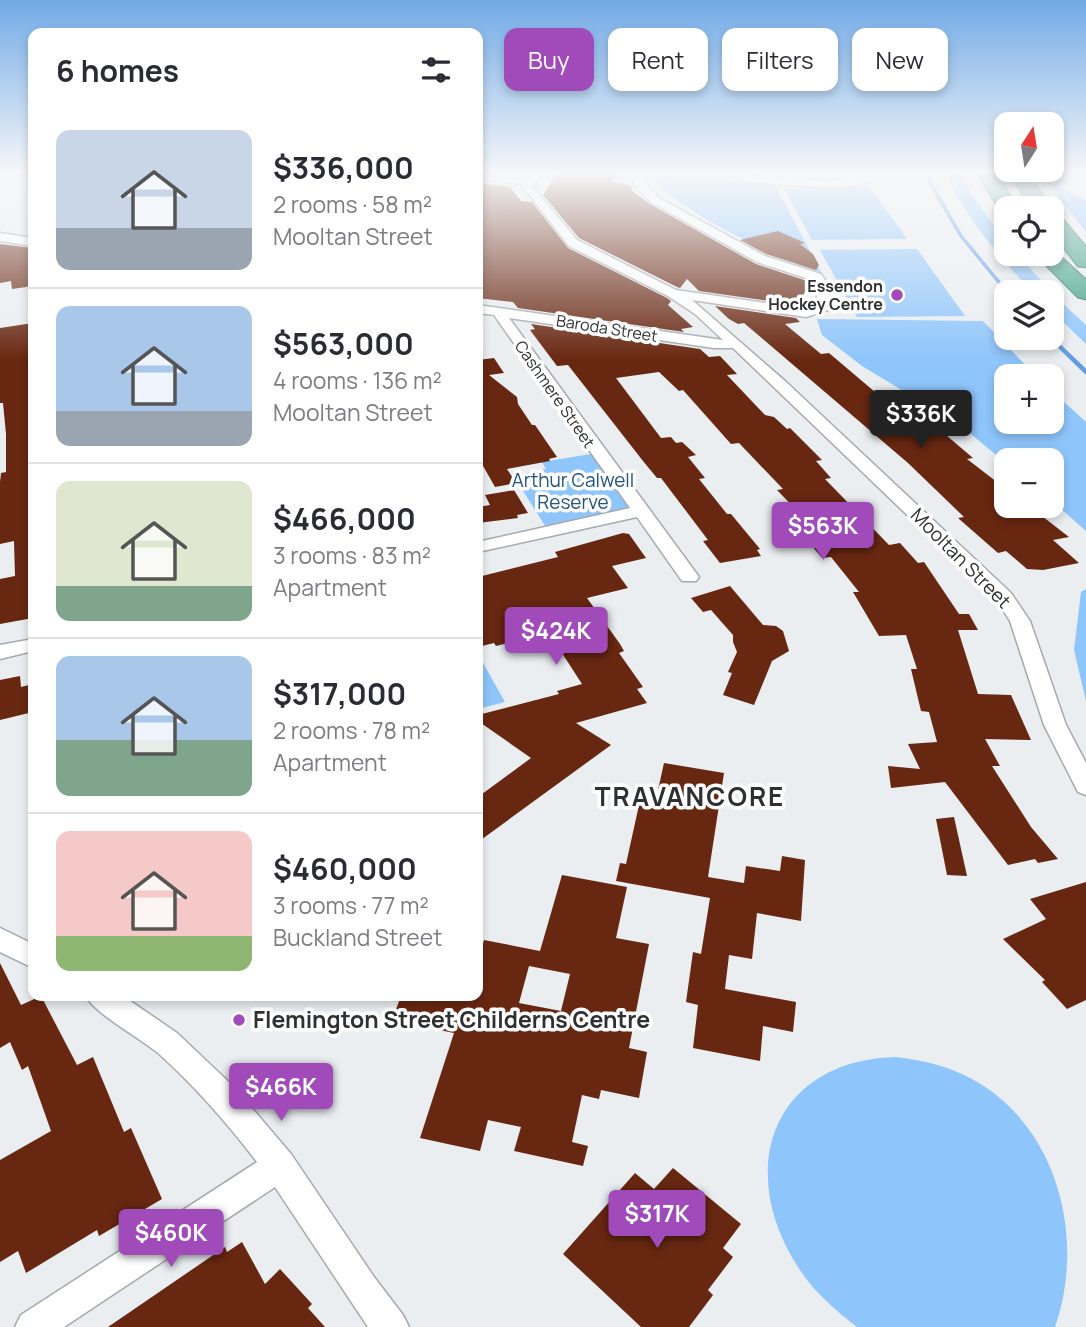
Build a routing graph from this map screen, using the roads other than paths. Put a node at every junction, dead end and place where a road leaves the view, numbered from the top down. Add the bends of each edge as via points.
1 (567, 236) edge
2 (719, 236) edge
3 (1066, 236) edge
4 (0, 237) edge
5 (28, 241) edge
6 (1086, 261) edge
7 (1057, 266) edge
8 (1063, 272) junction
9 (1086, 292) edge
10 (673, 293) junction
11 (483, 310) edge
12 (498, 312) junction
13 (1086, 312) edge
14 (736, 344) junction
15 (640, 511) junction
16 (483, 546) edge
17 (689, 577) dead end
18 (28, 646) edge
19 (0, 652) edge
20 (1086, 786) edge
21 (0, 939) edge
22 (28, 954) edge
23 (107, 1001) edge
24 (280, 1165) junction
25 (33, 1327) edge
26 (391, 1327) edge

1 - 10 street
2 - 10 street via 761,259 817,277 823,286 824,309 812,313
3 - 6 highway
4 - 5 street
7 - 8 highway
8 - 9 highway
8 - 13 highway via 1067,291
10 - 14 street, Mooltan Street
11 - 12 street, Baroda Street
12 - 14 street, Baroda Street
12 - 15 street, Cashmere Street
14 - 20 street, Mooltan Street via 1004,597 1020,621 1055,725
15 - 16 street
15 - 17 street, Cashmere Street
18 - 19 street
21 - 22 street
23 - 24 street via 211,1082
24 - 25 street
24 - 26 street

